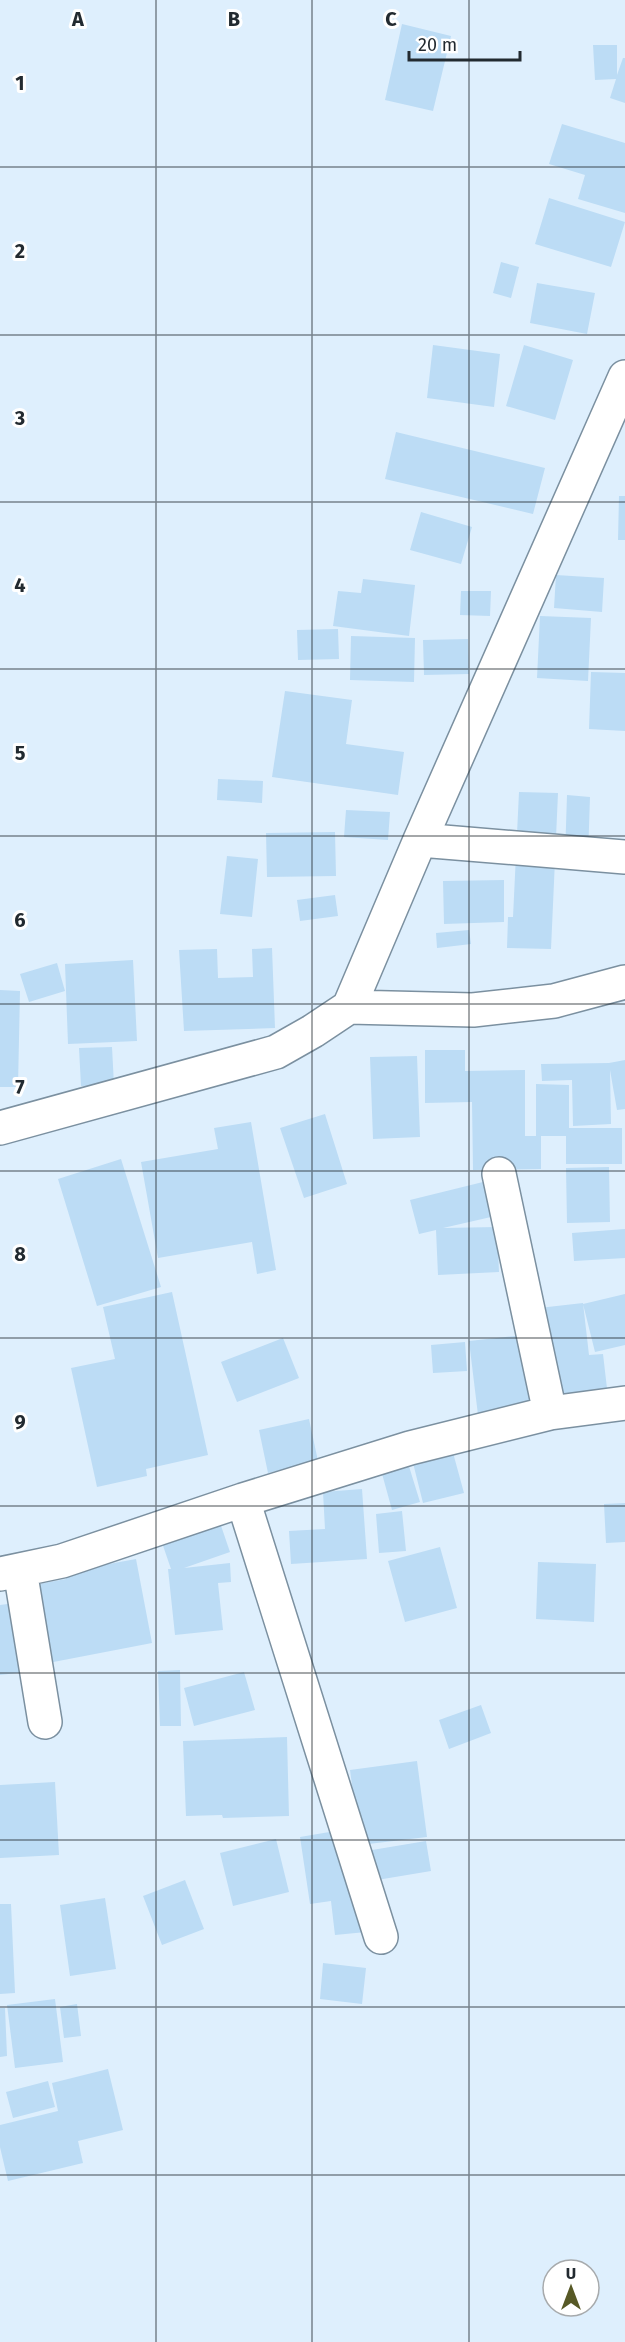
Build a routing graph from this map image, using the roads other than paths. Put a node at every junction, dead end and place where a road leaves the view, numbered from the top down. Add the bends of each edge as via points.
1 (625, 377) edge
2 (616, 418) edge
3 (420, 840) junction
4 (625, 857) edge
5 (625, 982) edge
6 (349, 1007) junction
7 (0, 1128) edge
8 (500, 1174) dead end
9 (625, 1403) edge
10 (550, 1413) junction
11 (243, 1500) junction
12 (10, 1572) edge
13 (45, 1722) dead end
14 (381, 1937) dead end

1 - 2 street
2 - 3 street
3 - 4 street
3 - 6 street
5 - 6 street via 554,1001 474,1010
6 - 7 street via 276,1052
8 - 10 street
9 - 10 street
10 - 11 street via 410,1448
11 - 12 street via 62,1561
11 - 14 street
12 - 13 street

